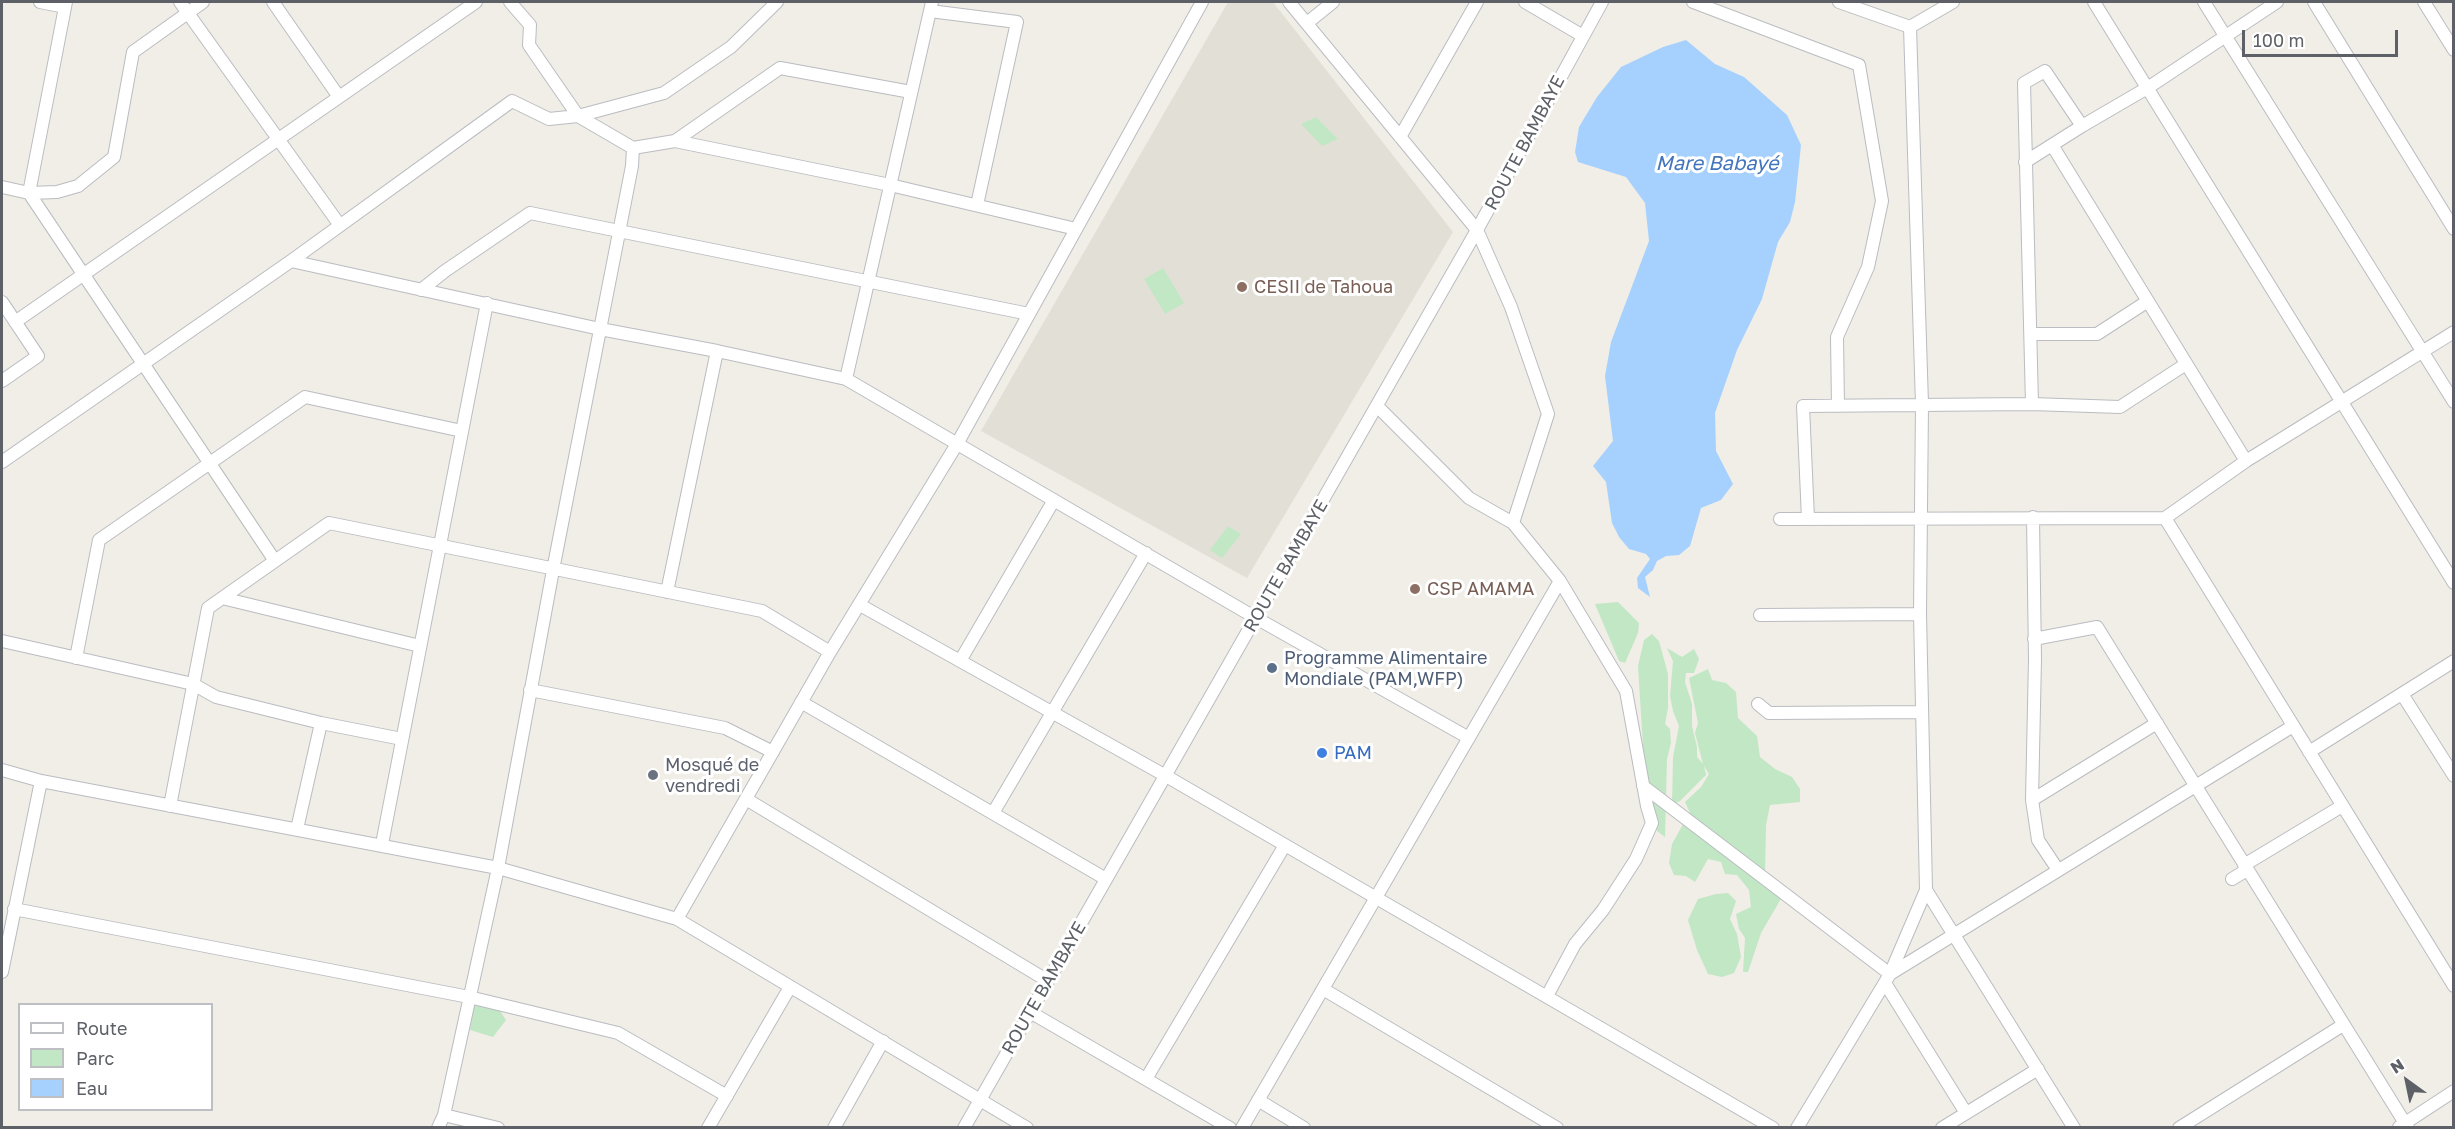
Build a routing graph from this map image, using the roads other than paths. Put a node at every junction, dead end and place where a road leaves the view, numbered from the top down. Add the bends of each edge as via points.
1 (40, 2) edge
2 (180, 2) edge
3 (203, 2) edge
4 (273, 2) edge
5 (476, 2) edge
6 (510, 2) edge
7 (777, 2) edge
8 (1202, 2) edge
9 (1288, 2) edge
10 (1333, 2) edge
11 (1477, 2) edge
12 (1524, 2) edge
13 (1602, 2) edge
14 (1693, 2) edge
15 (1839, 2) edge
16 (1953, 2) edge
17 (2094, 2) edge
18 (2204, 2) edge
19 (2277, 2) edge
20 (2314, 2) edge
21 (2424, 2) edge
22 (66, 4) edge
23 (931, 6) edge
24 (188, 12) junction
25 (1306, 23) junction
26 (1910, 27) junction
27 (2225, 35) junction
28 (1583, 36) junction
29 (2454, 50) edge
30 (2149, 87) junction
31 (911, 92) junction
32 (339, 97) junction
33 (578, 116) junction
34 (2082, 126) junction
35 (1400, 136) junction
36 (278, 140) junction
37 (675, 141) junction
38 (2052, 145) junction
39 (633, 148) junction
40 (2025, 162) junction
41 (890, 185) junction
42 (2, 187) edge
43 (29, 193) junction
44 (978, 206) junction
45 (339, 224) junction
46 (1076, 229) junction
47 (2454, 229) edge
48 (1477, 230) junction
49 (619, 232) junction
50 (291, 261) junction
51 (84, 274) junction
52 (868, 283) junction
53 (421, 290) junction
54 (2148, 301) junction
55 (2, 302) edge
56 (487, 303) junction
57 (1029, 314) junction
58 (15, 322) junction
59 (600, 329) junction
60 (2454, 332) edge
61 (2032, 334) junction
62 (717, 351) junction
63 (2423, 351) junction
64 (143, 363) junction
65 (2186, 364) junction
66 (846, 379) junction
67 (2, 381) edge
68 (2341, 402) junction
69 (2454, 402) edge
70 (1922, 404) junction
71 (2032, 404) junction
72 (1377, 406) junction
73 (1838, 406) junction
74 (462, 431) junction
75 (957, 444) junction
76 (2246, 461) junction
77 (2, 462) edge
78 (210, 463) junction
79 (1054, 500) junction
80 (2033, 517) junction
81 (1922, 518) junction
82 (2165, 518) junction
83 (1780, 519) dead end
84 (1808, 519) junction
85 (1513, 523) junction
86 (440, 545) junction
87 (1146, 554) junction
88 (275, 561) junction
89 (553, 570) junction
90 (1560, 581) junction
91 (2454, 583) edge
92 (667, 592) junction
93 (222, 598) junction
94 (860, 605) junction
95 (1920, 614) junction
96 (1760, 615) dead end
97 (1256, 618) junction
98 (2034, 639) junction
99 (2, 641) edge
100 (420, 646) junction
101 (830, 652) junction
102 (76, 658) junction
103 (960, 661) junction
104 (2454, 661) edge
105 (194, 684) junction
106 (530, 690) junction
107 (2402, 694) junction
108 (801, 702) junction
109 (1758, 704) dead end
110 (1052, 712) junction
111 (1922, 712) junction
112 (321, 723) junction
113 (2157, 723) junction
114 (2293, 726) junction
115 (1469, 738) junction
116 (402, 739) junction
117 (773, 752) junction
118 (2309, 752) junction
119 (2, 770) edge
120 (1166, 776) junction
121 (2454, 776) edge
122 (41, 781) junction
123 (1643, 786) junction
124 (2196, 786) junction
125 (746, 799) junction
126 (2032, 800) junction
127 (170, 806) junction
128 (2342, 806) junction
129 (993, 813) junction
130 (297, 829) junction
131 (382, 844) junction
132 (1285, 845) junction
133 (2245, 867) junction
134 (498, 868) junction
135 (2058, 870) junction
136 (1106, 879) junction
137 (2232, 879) dead end
138 (1926, 890) junction
139 (1376, 897) junction
140 (14, 909) junction
141 (677, 919) junction
142 (1954, 935) junction
143 (2, 972) edge
144 (1887, 978) junction
145 (1048, 981) junction
146 (2454, 986) edge
147 (790, 987) junction
148 (1323, 989) junction
149 (1547, 996) junction
150 (469, 997) junction
151 (1030, 1012) junction
152 (2343, 1025) junction
153 (883, 1041) junction
154 (2038, 1069) junction
155 (1146, 1079) junction
156 (2454, 1091) edge
157 (727, 1096) junction
158 (1258, 1100) junction
159 (980, 1101) junction
160 (1966, 1113) junction
161 (444, 1115) junction
162 (2404, 1126) edge
163 (438, 1128) edge
164 (498, 1128) edge
165 (708, 1128) edge
166 (834, 1128) edge
167 (964, 1128) edge
168 (1027, 1128) edge
169 (1230, 1128) edge
170 (1242, 1128) edge
171 (1304, 1128) edge
172 (1557, 1128) edge
173 (1773, 1128) edge
174 (1797, 1128) edge
175 (1942, 1128) edge
176 (2074, 1128) edge
177 (2179, 1128) edge

1 - 22 street
2 - 24 street
3 - 24 street
4 - 32 street
5 - 32 street
6 - 33 street via 530,25 529,45
7 - 33 street via 731,47 664,93
8 - 46 street
9 - 25 street
10 - 25 street
11 - 35 street
12 - 28 street
13 - 28 street, ROUTE BAMBAYE
14 - 73 street via 1859,65 1882,201 1868,267 1837,337
15 - 26 street
16 - 26 street
17 - 30 street
18 - 27 street
19 - 27 street
20 - 47 street
21 - 29 street
22 - 43 street
23 - 31 street
23 - 44 street via 1017,22
24 - 36 street
24 - 43 street via 133,52 114,158 78,186
25 - 35 street
26 - 70 street
27 - 30 street
27 - 63 street
28 - 48 street, ROUTE BAMBAYE
30 - 34 street
30 - 68 street
31 - 37 street via 780,68
31 - 41 street
32 - 36 street
33 - 39 street
33 - 45 street via 549,119 512,101
34 - 38 street
34 - 40 street via 2045,71 2024,83
35 - 48 street
36 - 45 street
36 - 51 street
37 - 39 street
37 - 41 street
38 - 40 street
38 - 54 street
39 - 49 street
40 - 61 street
41 - 44 street
41 - 52 street
42 - 43 street
43 - 51 street
44 - 46 street
45 - 50 street
46 - 57 street
48 - 72 street, ROUTE BAMBAYE
48 - 85 street via 1511,307 1548,414
49 - 52 street
49 - 53 street via 530,213
49 - 59 street
50 - 53 street
50 - 64 street
51 - 58 street
51 - 64 street
52 - 57 street
52 - 66 street
53 - 56 street
54 - 61 street via 2097,334
54 - 65 street
55 - 58 street
56 - 59 street
56 - 74 street
57 - 75 street
58 - 67 street via 38,356
59 - 62 street
59 - 89 street
60 - 63 street
61 - 71 street
62 - 66 street
62 - 92 street
63 - 68 street
63 - 69 street
64 - 77 street
64 - 78 street
65 - 71 street via 2120,407
65 - 76 street
66 - 75 street
68 - 76 street
68 - 91 street
70 - 71 street
70 - 73 street
70 - 81 street
72 - 85 street via 1469,498
72 - 97 street, ROUTE BAMBAYE
73 - 84 street via 1803,406
74 - 78 street via 305,397
74 - 86 street
75 - 79 street
75 - 94 street
76 - 82 street
78 - 88 street
78 - 102 street via 99,540
79 - 87 street
79 - 103 street
80 - 81 street
80 - 82 street
80 - 98 street
81 - 84 street
81 - 95 street
82 - 114 street
83 - 84 street
85 - 90 street
86 - 88 street via 329,523
86 - 89 street
86 - 100 street
87 - 97 street
87 - 110 street
88 - 93 street
89 - 92 street
89 - 106 street
90 - 115 street
90 - 123 street via 1626,691
92 - 101 street via 762,611
93 - 100 street
93 - 105 street via 208,608
94 - 101 street
94 - 103 street
95 - 96 street
95 - 111 street
97 - 115 street
97 - 120 street, ROUTE BAMBAYE
98 - 113 street via 2097,627
98 - 126 street
99 - 102 street
100 - 116 street
101 - 108 street
102 - 105 street
103 - 110 street
104 - 107 street
105 - 112 street via 216,697
105 - 127 street
106 - 117 street via 725,728
106 - 134 street
107 - 118 street
107 - 121 street
108 - 117 street
108 - 129 street
109 - 111 street via 1769,713
110 - 120 street
110 - 129 street
111 - 138 street
112 - 116 street
112 - 130 street
113 - 124 street
113 - 126 street
114 - 118 street
114 - 124 street
115 - 139 street
116 - 131 street
117 - 125 street
118 - 128 street
119 - 122 street
120 - 132 street
120 - 136 street, ROUTE BAMBAYE
122 - 127 street
122 - 140 street
123 - 144 street
123 - 149 street via 1652,823 1640,850 1603,910 1575,944
124 - 133 street
124 - 135 street
125 - 141 street
125 - 145 street
126 - 135 street via 2038,840
127 - 130 street
128 - 133 street
128 - 146 street
129 - 136 street
130 - 131 street
131 - 134 street
132 - 139 street
132 - 155 street
133 - 137 street
133 - 152 street
134 - 141 street
134 - 150 street
135 - 142 street
136 - 145 street, ROUTE BAMBAYE
138 - 142 street
138 - 144 street
139 - 148 street
139 - 149 street
140 - 143 street
140 - 150 street
141 - 147 street
142 - 144 street
142 - 154 street
144 - 160 street
144 - 174 street
145 - 151 street, ROUTE BAMBAYE
147 - 153 street
147 - 157 street
148 - 158 street
148 - 172 street
149 - 173 street
150 - 157 street via 618,1033
150 - 161 street
151 - 155 street
151 - 159 street, ROUTE BAMBAYE
152 - 162 street
152 - 177 street
153 - 159 street
153 - 166 street
154 - 160 street
154 - 176 street
155 - 169 street
156 - 162 street
157 - 165 street
158 - 170 street
158 - 171 street
159 - 167 street, ROUTE BAMBAYE
159 - 168 street
160 - 175 street
161 - 163 street
161 - 164 street

